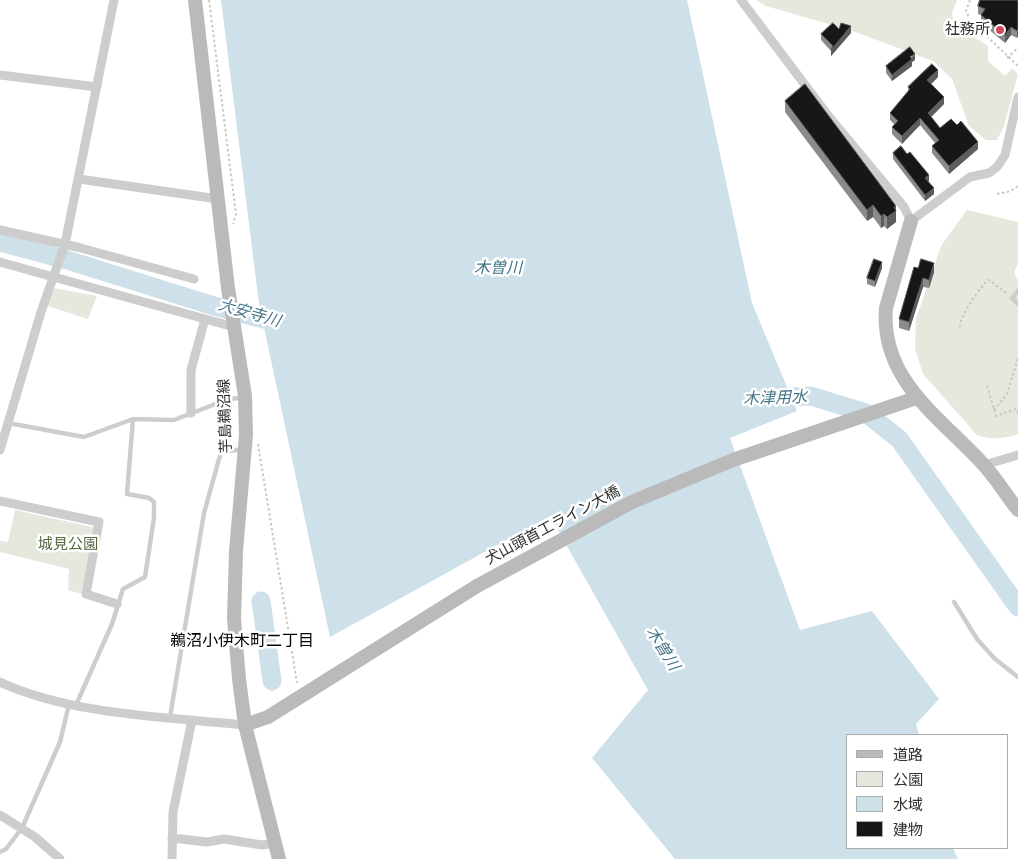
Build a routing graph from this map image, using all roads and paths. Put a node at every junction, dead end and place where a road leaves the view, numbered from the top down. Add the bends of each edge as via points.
1 (114, 0) edge
2 (195, 0) edge
3 (741, 0) edge
4 (970, 0) edge
5 (1018, 48) edge
6 (1007, 58) junction
7 (1018, 66) edge
8 (0, 75) edge
9 (97, 87) junction
10 (1018, 97) edge
11 (79, 179) junction
12 (1018, 186) edge
13 (997, 194) dead end
14 (218, 199) junction
15 (911, 221) junction
16 (0, 230) edge
17 (65, 247) junction
18 (0, 262) edge
19 (54, 274) junction
20 (194, 279) dead end
21 (1018, 291) edge
22 (1012, 298) junction
23 (1018, 304) edge
24 (205, 319) junction
25 (233, 324) junction
26 (960, 327) dead end
27 (1018, 358) edge
28 (987, 386) dead end
29 (245, 396) junction
30 (916, 398) junction
31 (994, 410) junction
32 (191, 413) junction
33 (1018, 414) edge
34 (133, 419) junction
35 (8, 423) junction
36 (245, 449) junction
37 (0, 450) edge
38 (1018, 455) edge
39 (984, 465) junction
40 (0, 501) edge
41 (1018, 510) edge
42 (954, 602) dead end
43 (117, 604) junction
44 (1018, 677) edge
45 (0, 682) edge
46 (73, 704) junction
47 (170, 718) junction
48 (192, 720) junction
49 (245, 725) junction
50 (0, 815) edge
51 (22, 828) junction
52 (172, 838) junction
53 (276, 843) junction
54 (0, 852) edge
55 (60, 859) edge
56 (172, 859) edge
57 (279, 859) edge

1 - 9 street
2 - 14 street, 芋島鵜沼線
3 - 15 street
4 - 6 path via 966,11 970,20
5 - 6 path
6 - 7 path
8 - 9 street
9 - 11 street
10 - 15 street via 1005,155 997,167 970,176
11 - 14 street
11 - 17 street
12 - 13 path
14 - 25 street, 芋島鵜沼線
15 - 30 street via 888,298 885,320 891,356
16 - 17 street
17 - 19 street
17 - 20 street
18 - 19 street
19 - 24 street
19 - 35 street
21 - 22 lane
22 - 23 lane
22 - 26 path via 994,282 984,282 963,313
24 - 25 street
24 - 32 street via 191,370
25 - 29 street, 芋島鵜沼線
27 - 31 path via 1008,394
28 - 31 path
29 - 32 lane
29 - 36 street, 芋島鵜沼線
30 - 39 street
30 - 49 street, 犬山頭首工ライン大橋 via 733,460 632,502 477,586 268,717
31 - 33 path via 996,416 1016,409
32 - 34 lane via 174,420
34 - 35 lane via 84,437
34 - 43 lane via 127,494 154,502 154,518 145,577 123,589
35 - 37 street
36 - 47 lane via 221,452 206,504
36 - 49 street, 芋島鵜沼線 via 234,619
38 - 39 street
39 - 41 street
40 - 43 street via 99,522 86,594
42 - 44 lane via 976,639
43 - 46 lane via 112,624
45 - 46 street
46 - 47 street
46 - 51 lane
47 - 48 street
48 - 49 street
48 - 52 street via 173,812
49 - 53 street, 芋島鵜沼線
50 - 51 street
51 - 54 lane
51 - 55 street
52 - 53 street via 207,842 224,838 262,845
52 - 56 street
53 - 57 street, 芋島鵜沼線

